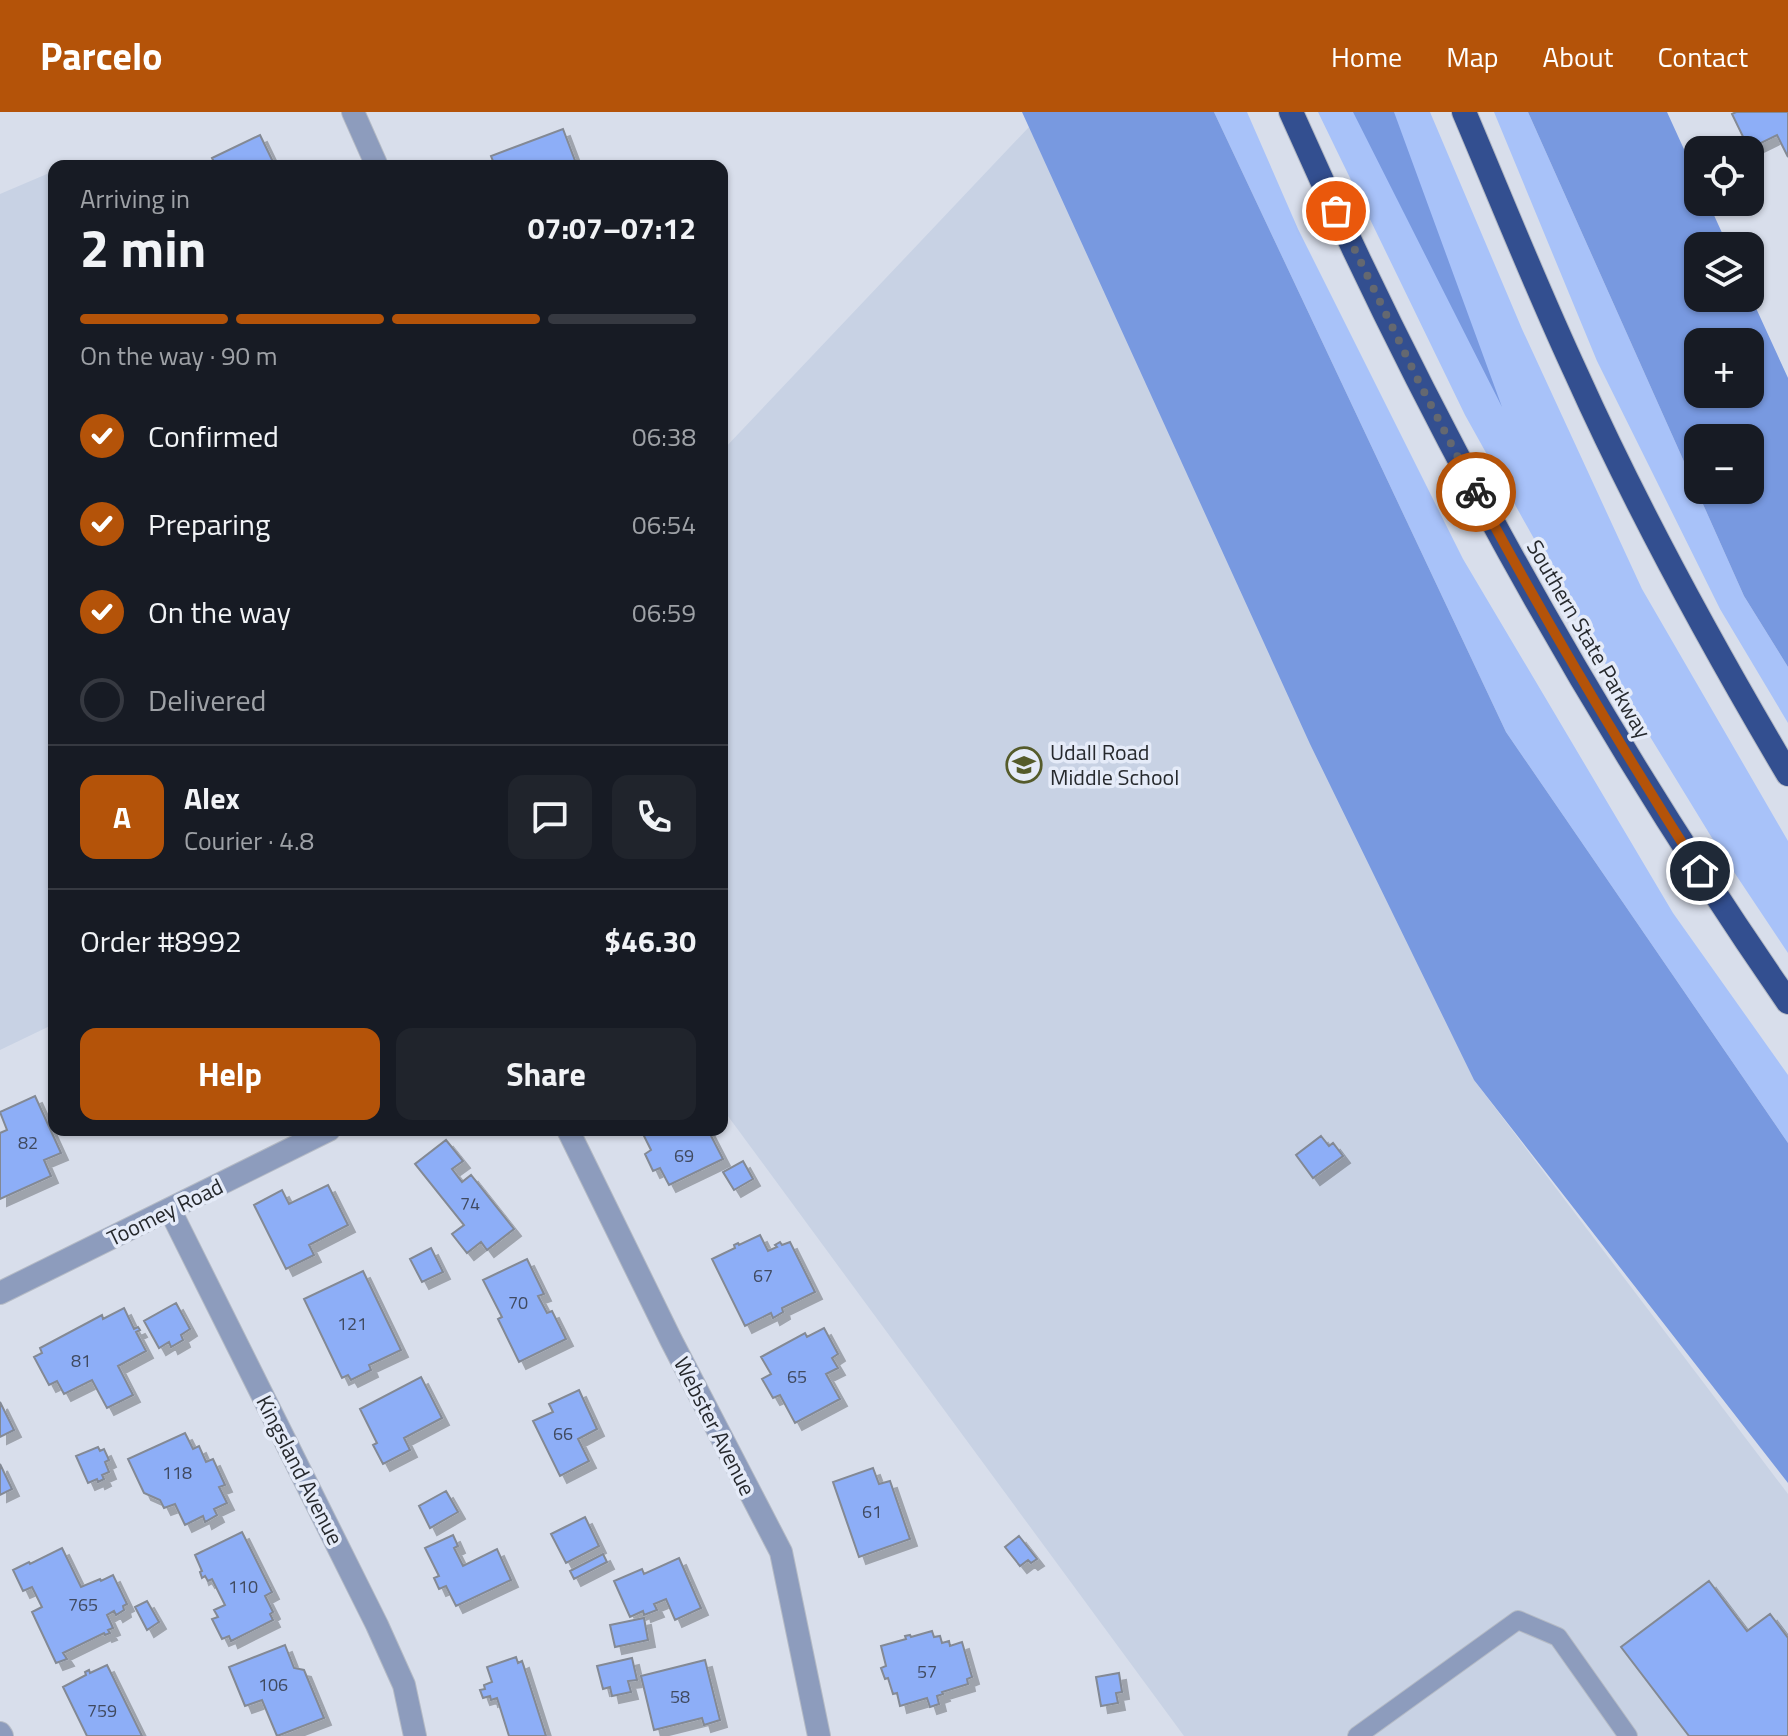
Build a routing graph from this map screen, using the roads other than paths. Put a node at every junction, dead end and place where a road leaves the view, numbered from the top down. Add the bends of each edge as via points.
1 (353, 112) edge
2 (1291, 112) edge
3 (1464, 112) edge
4 (374, 160) edge
5 (1788, 774) edge
6 (1788, 1002) edge
7 (317, 1136) edge
8 (571, 1136) edge
9 (170, 1210) junction
10 (0, 1293) edge
11 (415, 1736) edge
12 (819, 1736) edge
13 (1357, 1736) edge
14 (1628, 1736) edge

1 - 4 street
2 - 6 highway, Southern State Parkway via 1418,380 1543,615 1649,792
3 - 5 highway via 1623,471
7 - 9 street, Toomey Road
8 - 12 street, Webster Avenue via 781,1552
9 - 10 street, Toomey Road
9 - 11 street, Kingsland Avenue via 377,1625 404,1685
13 - 14 lane via 1518,1620 1558,1637

